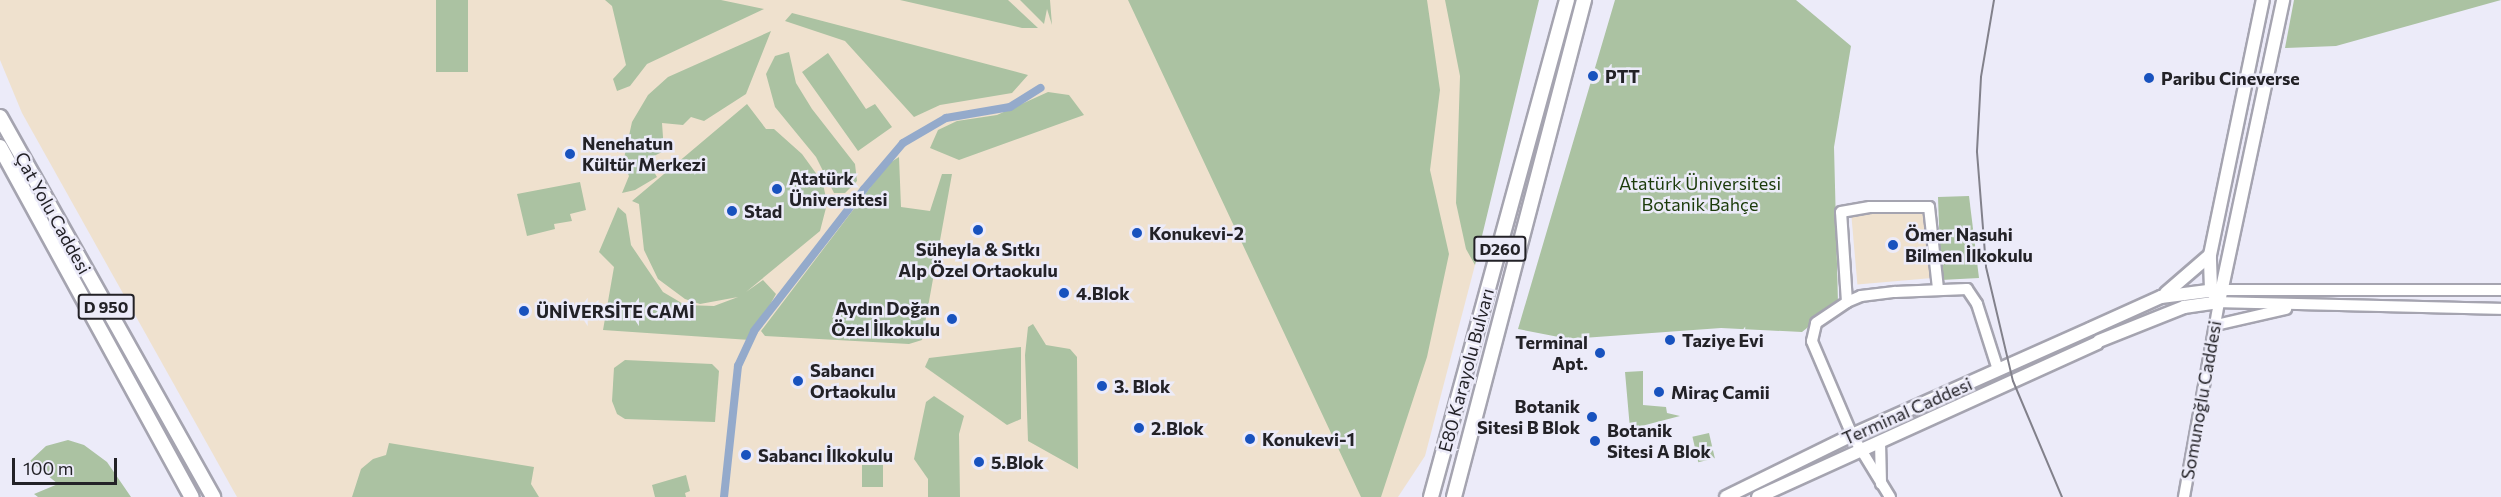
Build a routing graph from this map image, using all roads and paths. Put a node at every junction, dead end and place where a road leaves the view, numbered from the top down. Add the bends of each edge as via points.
1 (1567, 0) edge
2 (1584, 0) edge
3 (2263, 0) edge
4 (2283, 0) edge
5 (0, 117) edge
6 (0, 147) edge
7 (2210, 255) junction
8 (1938, 289) junction
9 (2413, 289) junction
10 (2501, 290) edge
11 (2217, 294) junction
12 (2161, 297) junction
13 (1846, 302) junction
14 (2296, 305) junction
15 (2411, 308) junction
16 (2501, 309) edge
17 (2216, 325) junction
18 (2091, 329) junction
19 (2098, 342) junction
20 (1998, 370) junction
21 (1852, 435) junction
22 (1880, 442) junction
23 (1860, 451) junction
24 (1881, 486) junction
25 (192, 497) edge
26 (213, 497) edge
27 (1431, 497) edge
28 (1454, 497) edge
29 (1726, 497) edge
30 (1758, 497) edge
31 (1890, 497) edge
32 (2184, 497) edge

1 - 27 highway, E80 Karayolu Bulvarı / D260
2 - 28 highway, E80 Karayolu Bulvarı / D260
3 - 7 main road
4 - 11 main road
5 - 26 highway, Çat Yolu Caddesi / D 950
6 - 25 highway, Çat Yolu Caddesi / D 950
7 - 11 main road
7 - 12 main road
8 - 13 main road via 1861,296
8 - 13 main road via 1931,211 1927,205 1846,210 1839,219
8 - 20 main road via 1960,287 1972,294
9 - 10 main road
9 - 11 main road
9 - 15 main road
11 - 12 main road, Terminal Caddesi
11 - 14 main road
11 - 17 main road, Somunoğlu Caddesi
11 - 19 main road, Terminal Caddesi
12 - 18 main road, Terminal Caddesi
13 - 21 main road via 1816,323 1812,341
14 - 15 main road
14 - 17 main road
15 - 16 main road
17 - 32 main road, Somunoğlu Caddesi
18 - 19 main road via 2087,338
18 - 20 main road, Terminal Caddesi
19 - 22 main road, Terminal Caddesi
20 - 21 main road, Terminal Caddesi
21 - 23 main road
21 - 29 main road, Terminal Caddesi
22 - 23 main road, Terminal Caddesi
22 - 24 main road
23 - 24 main road
23 - 30 main road, Terminal Caddesi
24 - 31 main road

